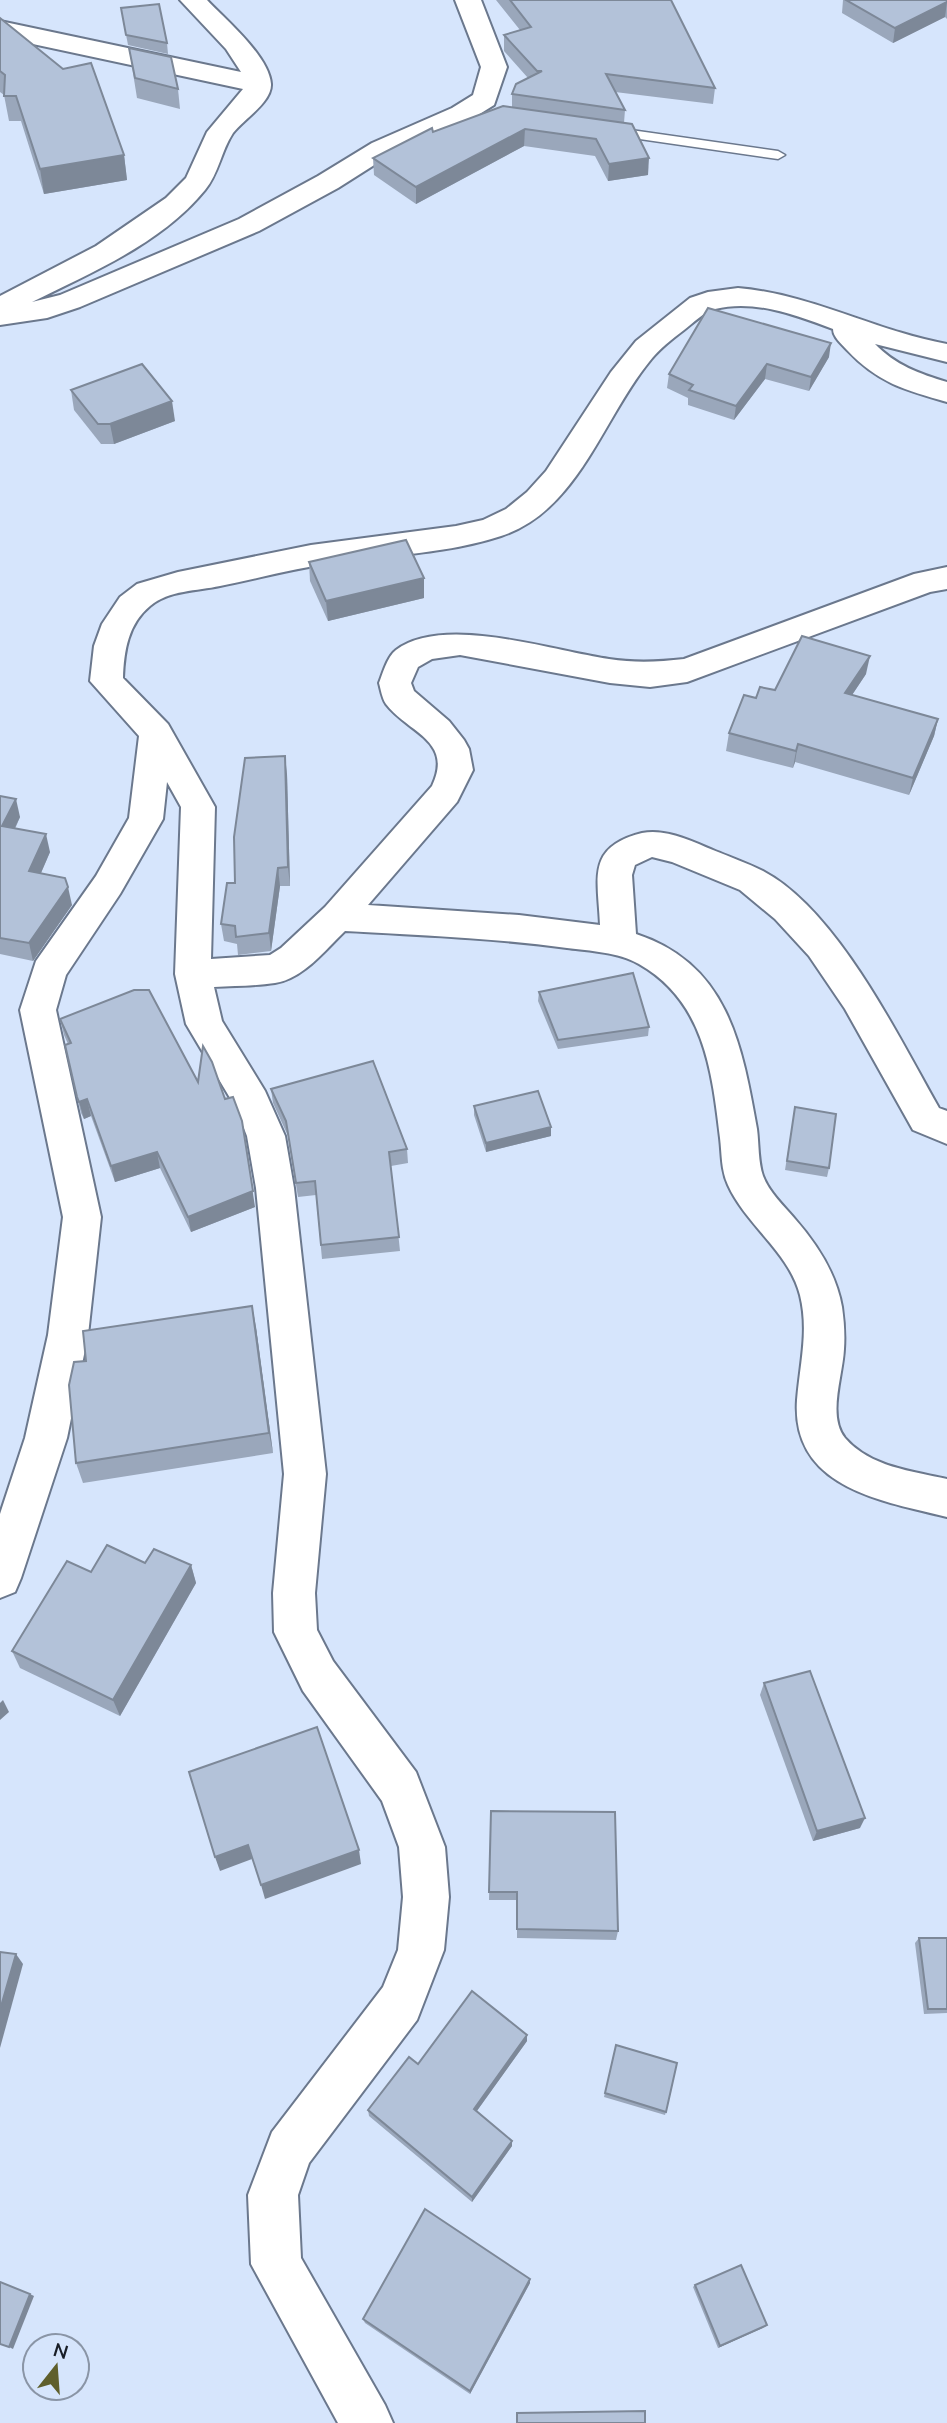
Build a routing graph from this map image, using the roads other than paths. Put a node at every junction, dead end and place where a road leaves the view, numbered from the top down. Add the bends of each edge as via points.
1 (192, 0) edge
2 (468, 0) edge
3 (0, 29) edge
4 (258, 84) junction
5 (466, 111) junction
6 (493, 114) edge
7 (588, 128) edge
8 (778, 155) dead end
9 (0, 307) edge
10 (0, 316) edge
11 (837, 322) junction
12 (947, 353) edge
13 (947, 392) edge
14 (947, 578) edge
15 (156, 733) junction
16 (337, 917) junction
17 (619, 941) junction
18 (193, 974) junction
19 (947, 1128) edge
20 (947, 1498) edge
21 (0, 1578) edge
22 (367, 2423) edge

1 - 4 street via 247,58
2 - 5 street via 494,67 485,99
3 - 4 street
4 - 9 street via 256,93 216,139 200,178 177,202 137,233
5 - 6 lane
5 - 10 street via 381,149 249,225 70,301
7 - 8 lane
11 - 12 street via 913,348
11 - 13 street via 876,363 907,380
11 - 15 street via 765,298 732,296 703,302 638,356 545,491 516,517 469,536 338,551 173,585 142,596 119,620 108,650 106,681
14 - 16 street via 925,582 687,670 650,675 570,666 460,644 425,648 405,660 394,683 399,697 452,749 456,770 445,793
15 - 18 street via 198,807
15 - 21 street via 146,819 49,971 38,1010 82,1217 68,1335 46,1438
16 - 17 street via 532,929
16 - 18 street via 276,969
17 - 19 street via 615,875 619,858 632,849 652,844 679,850 752,881 788,909 822,946 858,999 926,1119
17 - 20 street via 652,954 686,981 711,1013 724,1054 744,1179 756,1202 803,1256 818,1287 825,1338 817,1413 820,1433 831,1451 873,1479
18 - 22 street via 204,1024 253,1102 266,1136 275,1188 305,1474 296,1632 318,1676 400,1788 422,1847 426,1897 421,1950 400,2003 289,2149 273,2195 276,2264

